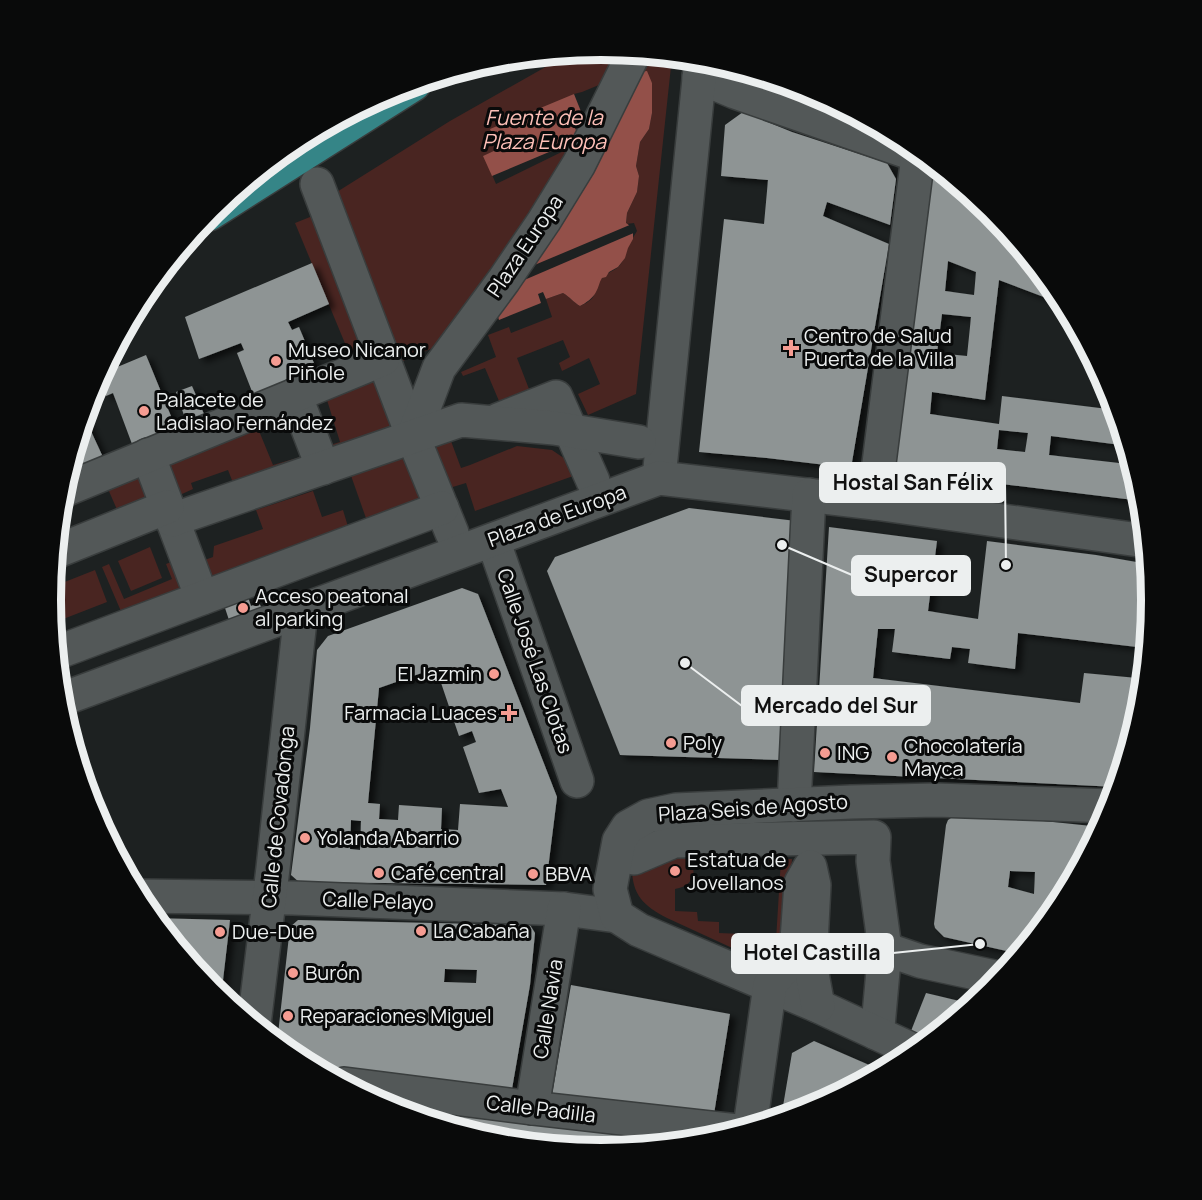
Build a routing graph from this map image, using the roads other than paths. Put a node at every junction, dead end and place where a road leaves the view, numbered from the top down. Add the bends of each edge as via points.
1 (630, 61) edge
2 (700, 69) edge
3 (702, 69) edge
4 (898, 149) edge
5 (922, 166) edge
6 (317, 183) dead end
7 (439, 368) junction
8 (388, 372) junction
9 (295, 395) junction
10 (426, 402) junction
11 (475, 421) junction
12 (571, 431) junction
13 (413, 437) junction
14 (639, 442) dead end
15 (148, 455) junction
16 (323, 468) junction
17 (660, 478) junction
18 (593, 481) dead end
19 (73, 486) edge
20 (808, 495) junction
21 (875, 503) junction
22 (170, 513) junction
23 (493, 540) junction
24 (1137, 540) edge
25 (64, 549) edge
26 (202, 598) junction
27 (302, 611) junction
28 (64, 650) edge
29 (70, 696) edge
30 (577, 781) dead end
31 (851, 802) junction
32 (794, 805) junction
33 (1100, 806) edge
34 (874, 837) junction
35 (634, 858) dead end
36 (150, 896) edge
37 (269, 898) junction
38 (564, 909) junction
39 (617, 916) junction
40 (885, 949) junction
41 (989, 976) edge
42 (770, 985) junction
43 (818, 1006) junction
44 (255, 1014) edge
45 (877, 1029) junction
46 (906, 1046) edge
47 (369, 1087) edge
48 (532, 1108) junction
49 (751, 1119) edge
50 (713, 1128) edge

1 - 7 street, Plaza Europa via 579,164 544,221
2 - 17 street
3 - 4 street via 735,92
5 - 21 street
6 - 8 street
7 - 8 street
7 - 10 street, Plaza Europa
7 - 11 street
8 - 9 street
8 - 10 street
8 - 13 street
9 - 15 street
9 - 16 street
10 - 11 street
10 - 13 street, Plaza Europa
11 - 12 street
11 - 13 street
12 - 14 street
12 - 18 street
13 - 16 street
13 - 26 street via 447,521
15 - 19 street
15 - 22 street
16 - 22 street
17 - 20 street
17 - 23 street, Plaza de Europa
20 - 21 street
20 - 32 street
21 - 24 street
22 - 25 street
22 - 26 street
23 - 27 street, Plaza de Europa
23 - 30 street, Calle José Las Clotas
26 - 28 street
27 - 29 street, Plaza de Europa
27 - 37 street, Calle de Covadonga
31 - 32 street, Plaza Seis de Agosto
31 - 33 street, Plaza Seis de Agosto
31 - 34 street
32 - 39 street, Plaza Seis de Agosto via 676,810 648,816 628,827 619,841 610,888
34 - 35 street via 674,842
34 - 40 street via 873,861
36 - 37 street, Calle Pelayo
37 - 38 street, Calle Pelayo
37 - 44 street, Calle de Covadonga
38 - 39 street, Calle Pelayo
38 - 48 street, Calle Navia
39 - 42 street via 639,930
40 - 41 street
40 - 45 street
42 - 43 street
42 - 43 street via 790,960 797,940 801,883 810,867 814,885 810,963
42 - 49 street
43 - 45 street
45 - 46 street
47 - 48 street, Calle Padilla
48 - 50 street, Calle Padilla

